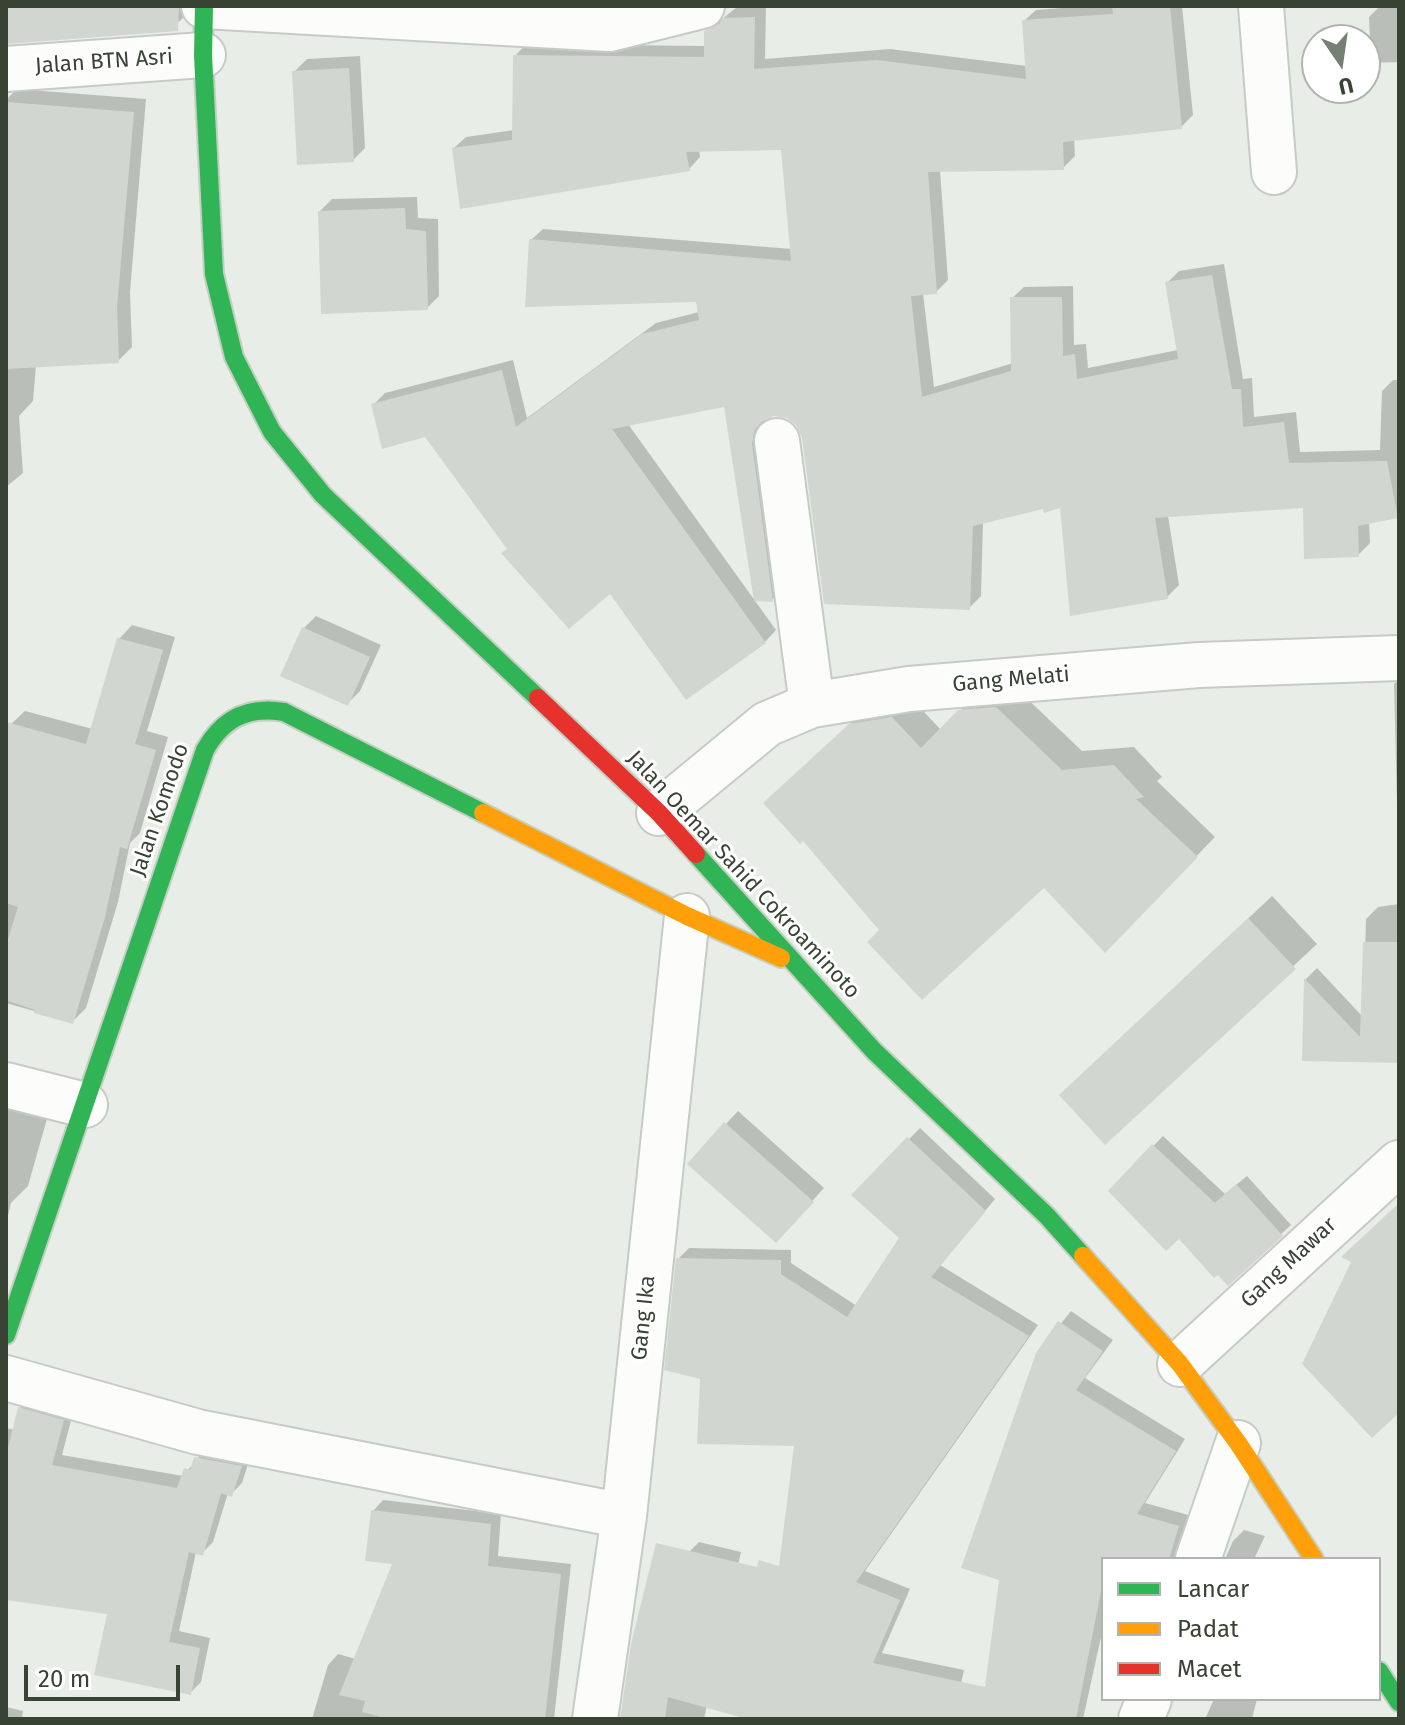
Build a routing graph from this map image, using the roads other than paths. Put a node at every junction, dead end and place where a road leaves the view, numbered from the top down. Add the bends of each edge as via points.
1 (204, 6) edge
2 (702, 6) edge
3 (1261, 6) edge
4 (203, 55) junction
5 (6, 69) edge
6 (1274, 172) dead end
7 (777, 441) dead end
8 (1399, 658) edge
9 (812, 705) junction
10 (659, 813) junction
11 (687, 916) junction
12 (794, 964) junction
13 (6, 1085) edge
14 (85, 1105) junction
15 (1399, 1163) edge
16 (6, 1335) edge
17 (1180, 1364) junction
18 (6, 1378) edge
19 (1238, 1443) junction
20 (624, 1516) junction
21 (1199, 1557) edge
22 (1313, 1557) edge
23 (1381, 1674) edge
24 (1399, 1702) edge
25 (597, 1719) edge

1 - 2 street via 610,29
1 - 4 street, Jalan Oemar Sahid Cokroaminoto
3 - 6 street
4 - 5 street, Jalan BTN Asri
4 - 10 street, Jalan Oemar Sahid Cokroaminoto via 214,274 234,357 272,432 323,495
7 - 9 street
8 - 9 street, Gang Melati via 1199,665 909,689
9 - 10 street, Gang Melati via 767,724
10 - 12 street, Jalan Oemar Sahid Cokroaminoto
11 - 12 street, Jalan Komodo
11 - 14 street, Jalan Komodo via 284,712 245,711 221,726 205,750
11 - 20 street, Gang Ika
12 - 17 street, Jalan Oemar Sahid Cokroaminoto via 874,1051 1047,1216
13 - 14 street
14 - 16 street, Jalan Komodo
15 - 17 street, Gang Mawar
17 - 19 street, Jalan Oemar Sahid Cokroaminoto
18 - 20 street via 198,1432
19 - 21 street
19 - 22 street, Jalan Oemar Sahid Cokroaminoto
20 - 25 street, Gang Ika
23 - 24 street

